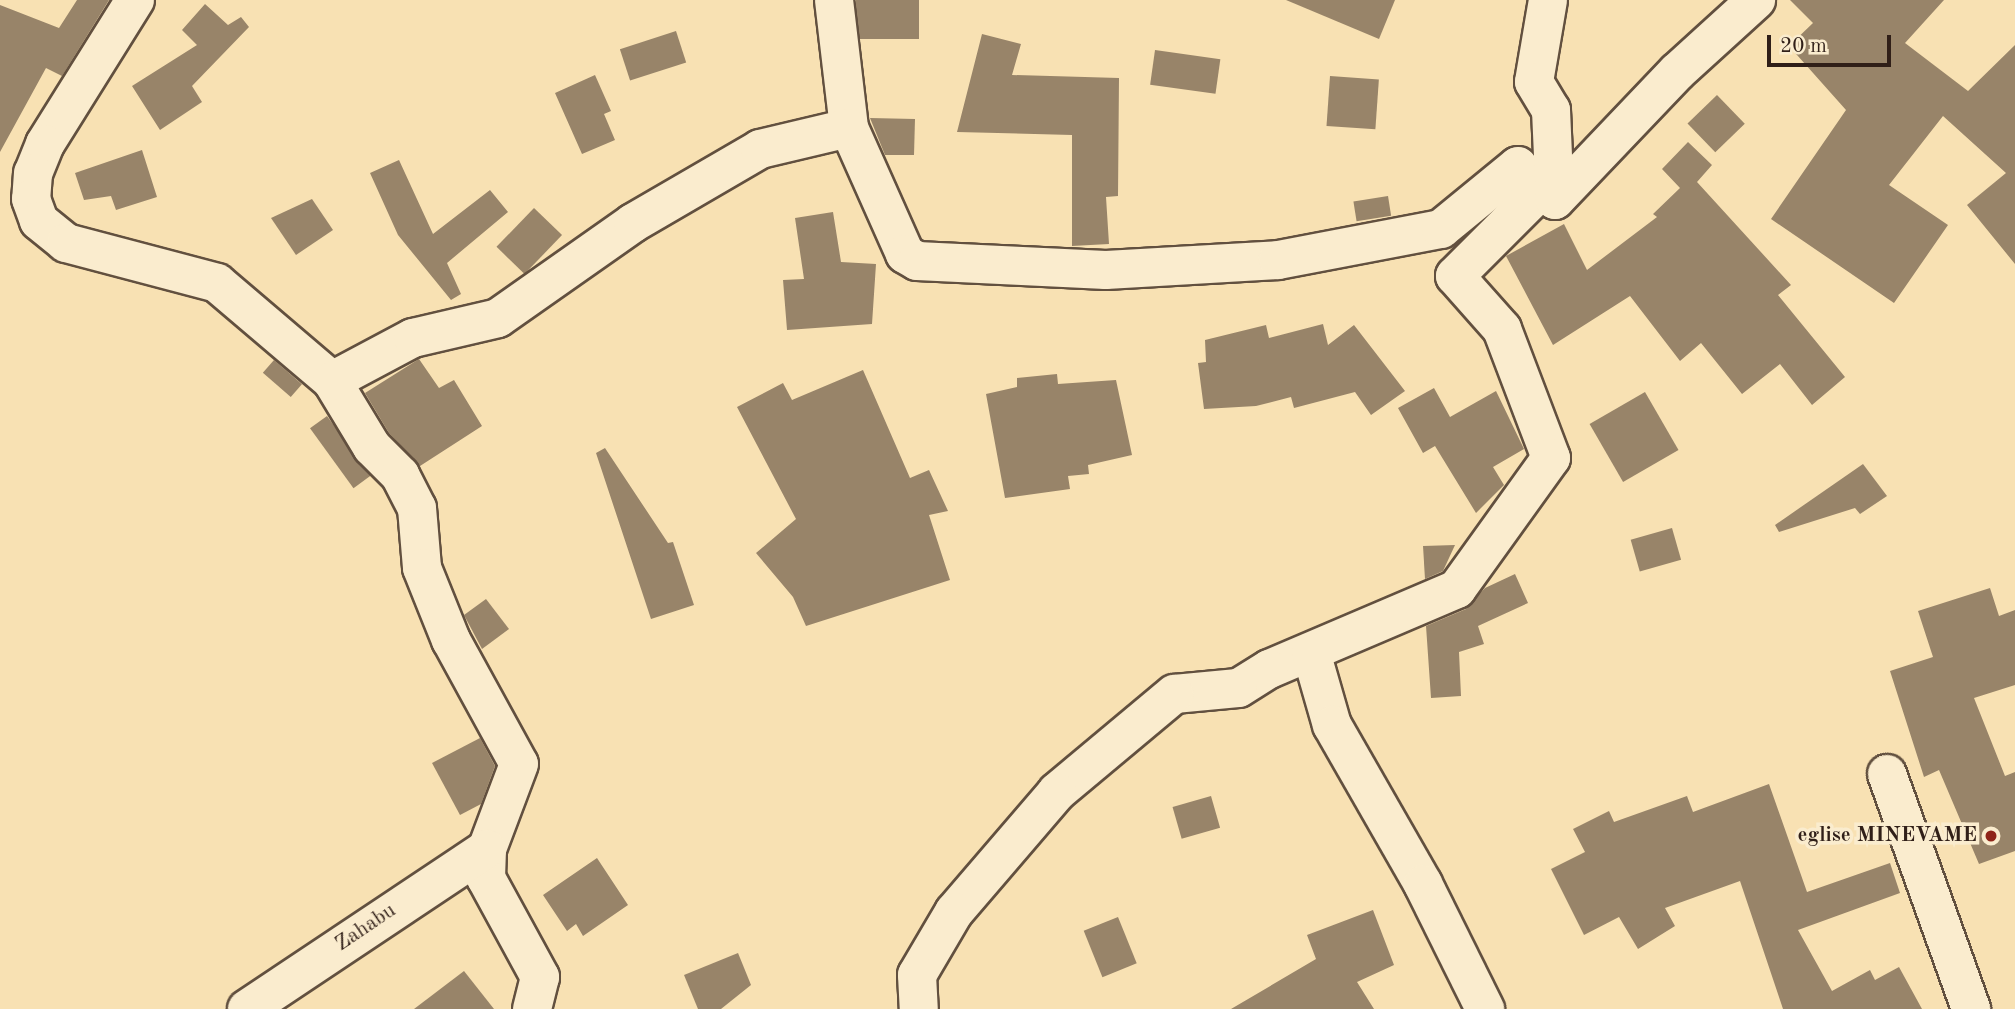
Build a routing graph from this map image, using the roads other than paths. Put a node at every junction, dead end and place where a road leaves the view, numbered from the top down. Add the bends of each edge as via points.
1 (135, 0) edge
2 (834, 0) edge
3 (1548, 0) edge
4 (1756, 0) edge
5 (849, 128) junction
6 (332, 381) junction
7 (1311, 652) junction
8 (1888, 774) dead end
9 (487, 849) junction
10 (247, 1009) edge
11 (532, 1009) edge
12 (919, 1009) edge
13 (1485, 1009) edge
14 (1971, 1009) edge

1 - 6 street via 45,144 33,173 31,199 39,221 66,243 217,283
2 - 5 street
3 - 4 street via 1534,82 1550,110 1555,200 1677,72
5 - 6 street via 760,149 633,223 498,318 413,338
5 - 7 street via 905,254 916,261 1106,270 1311,256 1440,229 1518,166 1537,194 1455,276 1502,329 1551,458 1458,589
6 - 9 street via 372,447 400,475 417,508 422,568 451,640 519,764
7 - 12 street via 1238,688 1174,694 1058,792 954,912 927,953 917,975
7 - 13 street via 1332,725 1423,884
8 - 14 street
9 - 10 street, Zahabu
9 - 11 street via 486,878 540,977

